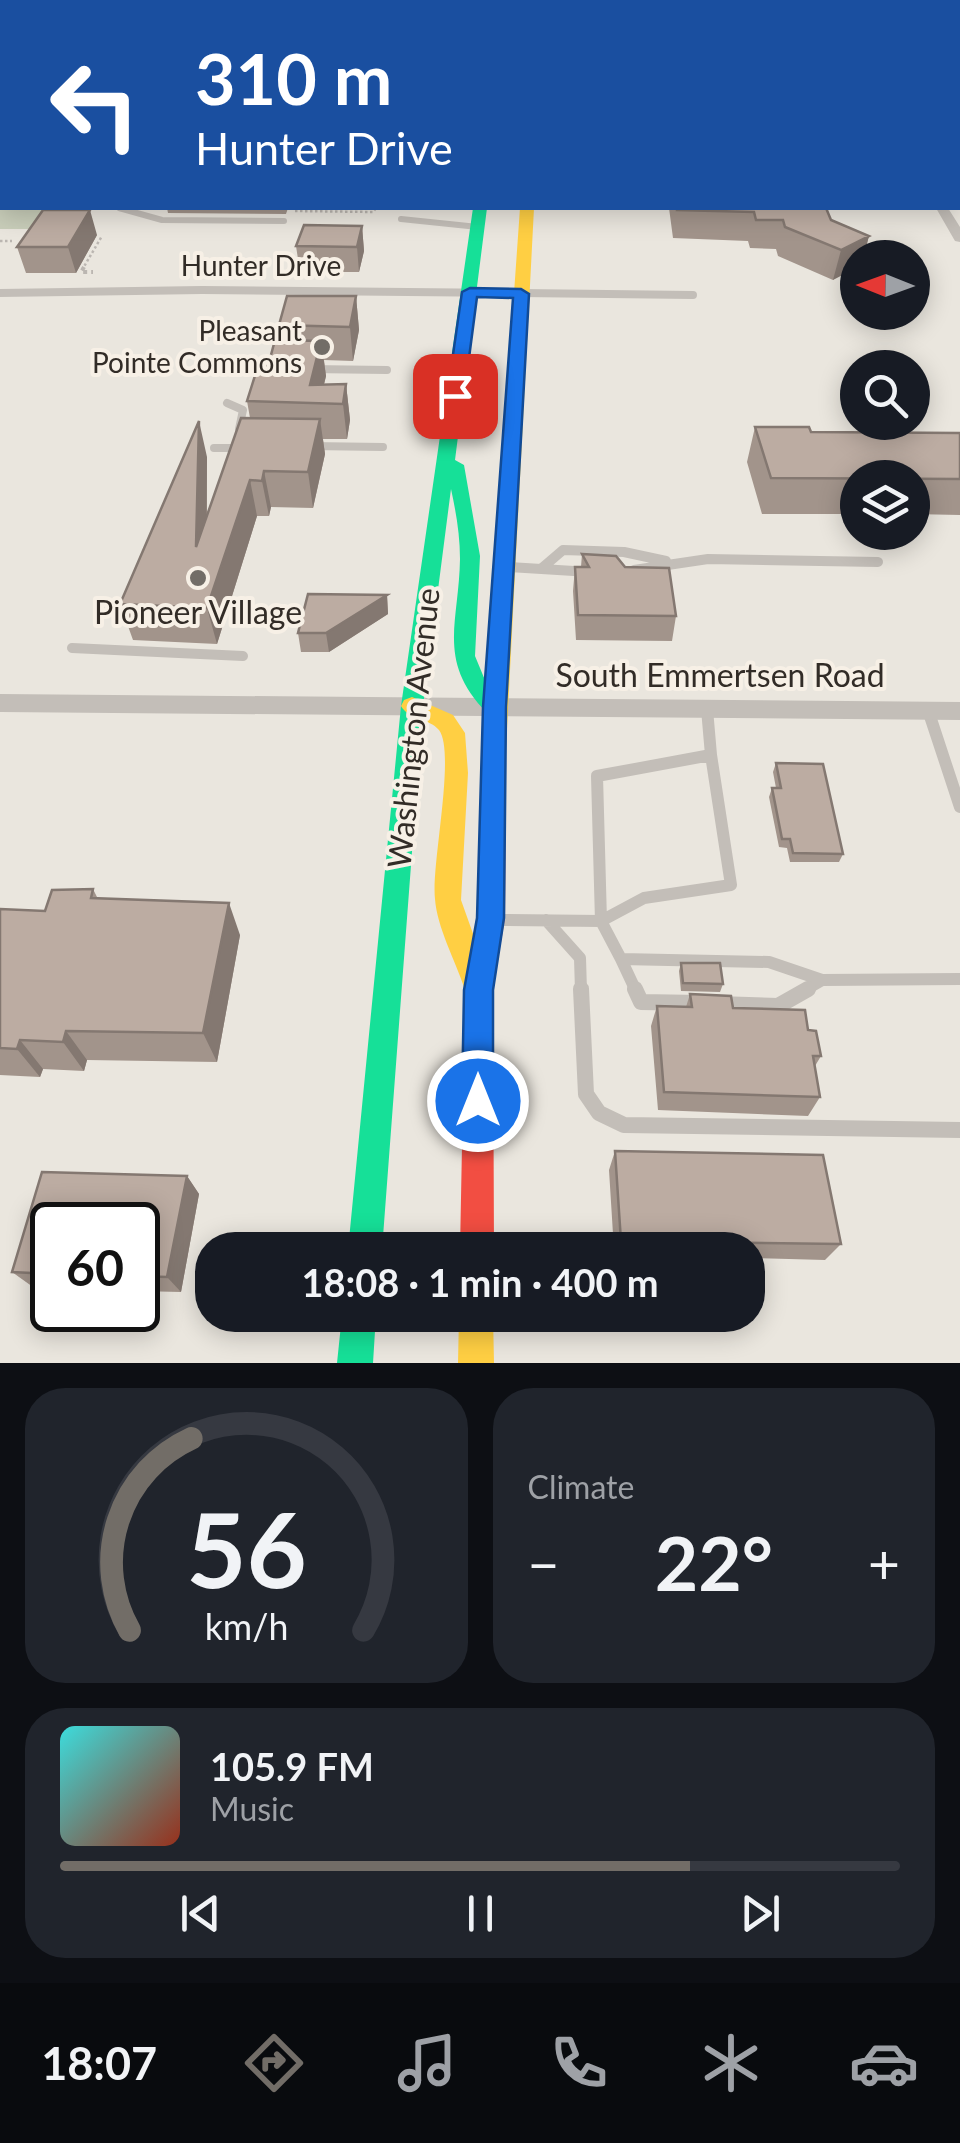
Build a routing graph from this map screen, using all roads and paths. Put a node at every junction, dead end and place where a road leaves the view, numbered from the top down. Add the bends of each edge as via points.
1 (378, 0) edge
2 (452, 0) edge
3 (125, 210) edge
4 (374, 210) edge
5 (527, 210) edge
6 (943, 210) edge
7 (286, 211) dead end
8 (479, 217) edge
9 (401, 219) dead end
10 (284, 221) dead end
11 (102, 236) dead end
12 (960, 238) edge
13 (12, 240) dead end
14 (0, 241) edge
15 (470, 292) junction
16 (0, 293) edge
17 (86, 293) junction
18 (521, 294) junction
19 (693, 295) dead end
20 (297, 369) edge
21 (387, 370) dead end
22 (228, 403) dead end
23 (449, 440) junction
24 (294, 446) edge
25 (214, 448) dead end
26 (383, 448) dead end
27 (670, 562) junction
28 (878, 562) dead end
29 (504, 567) junction
30 (542, 568) junction
31 (606, 572) edge
32 (625, 572) edge
33 (72, 648) dead end
34 (243, 656) dead end
35 (0, 703) edge
36 (412, 706) junction
37 (495, 707) junction
38 (707, 709) junction
39 (928, 710) junction
40 (960, 711) edge
41 (712, 755) junction
42 (960, 806) edge
43 (491, 918) junction
44 (546, 920) junction
45 (601, 921) junction
46 (621, 959) junction
47 (960, 978) edge
48 (822, 980) junction
49 (478, 990) junction
50 (960, 1130) edge
51 (367, 1232) edge
52 (477, 1232) edge
53 (359, 1332) edge
54 (476, 1332) edge
55 (356, 1363) edge
56 (476, 1363) edge

1 - 2 lane
3 - 10 lane via 162,220
4 - 7 path
5 - 18 main road
6 - 12 street
8 - 9 lane
8 - 15 main road, Washington Avenue
11 - 17 path via 81,272 97,272
13 - 14 path
15 - 17 street, Hunter Drive
15 - 18 street, Hunter Drive
15 - 23 main road, Washington Avenue
16 - 17 street, Hunter Drive
18 - 19 lane
18 - 29 main road
20 - 21 lane
22 - 25 lane via 243,410 238,429 245,442 259,446
23 - 36 main road, Washington Avenue
23 - 37 main road via 469,534 462,663 476,696
24 - 26 lane
27 - 28 lane
27 - 30 lane via 563,550
27 - 32 lane
29 - 30 lane
29 - 37 main road
30 - 31 lane
33 - 34 lane
35 - 36 street, South Emmertsen Road
36 - 37 street, South Emmertsen Road
36 - 49 main road via 445,721 452,732 448,900
36 - 51 main road, Washington Avenue
37 - 38 street, South Emmertsen Road
37 - 43 main road
38 - 39 street, South Emmertsen Road
38 - 41 lane
39 - 40 street, South Emmertsen Road
39 - 42 lane
41 - 45 lane via 597,776
41 - 45 lane via 731,885 644,898
43 - 44 lane
43 - 49 main road
44 - 45 lane
44 - 50 lane via 580,958 586,1094 599,1113 624,1125
45 - 46 lane
46 - 48 lane via 769,962
46 - 48 lane via 641,1002 778,1006
47 - 48 lane
49 - 52 main road
53 - 55 main road
54 - 56 main road

